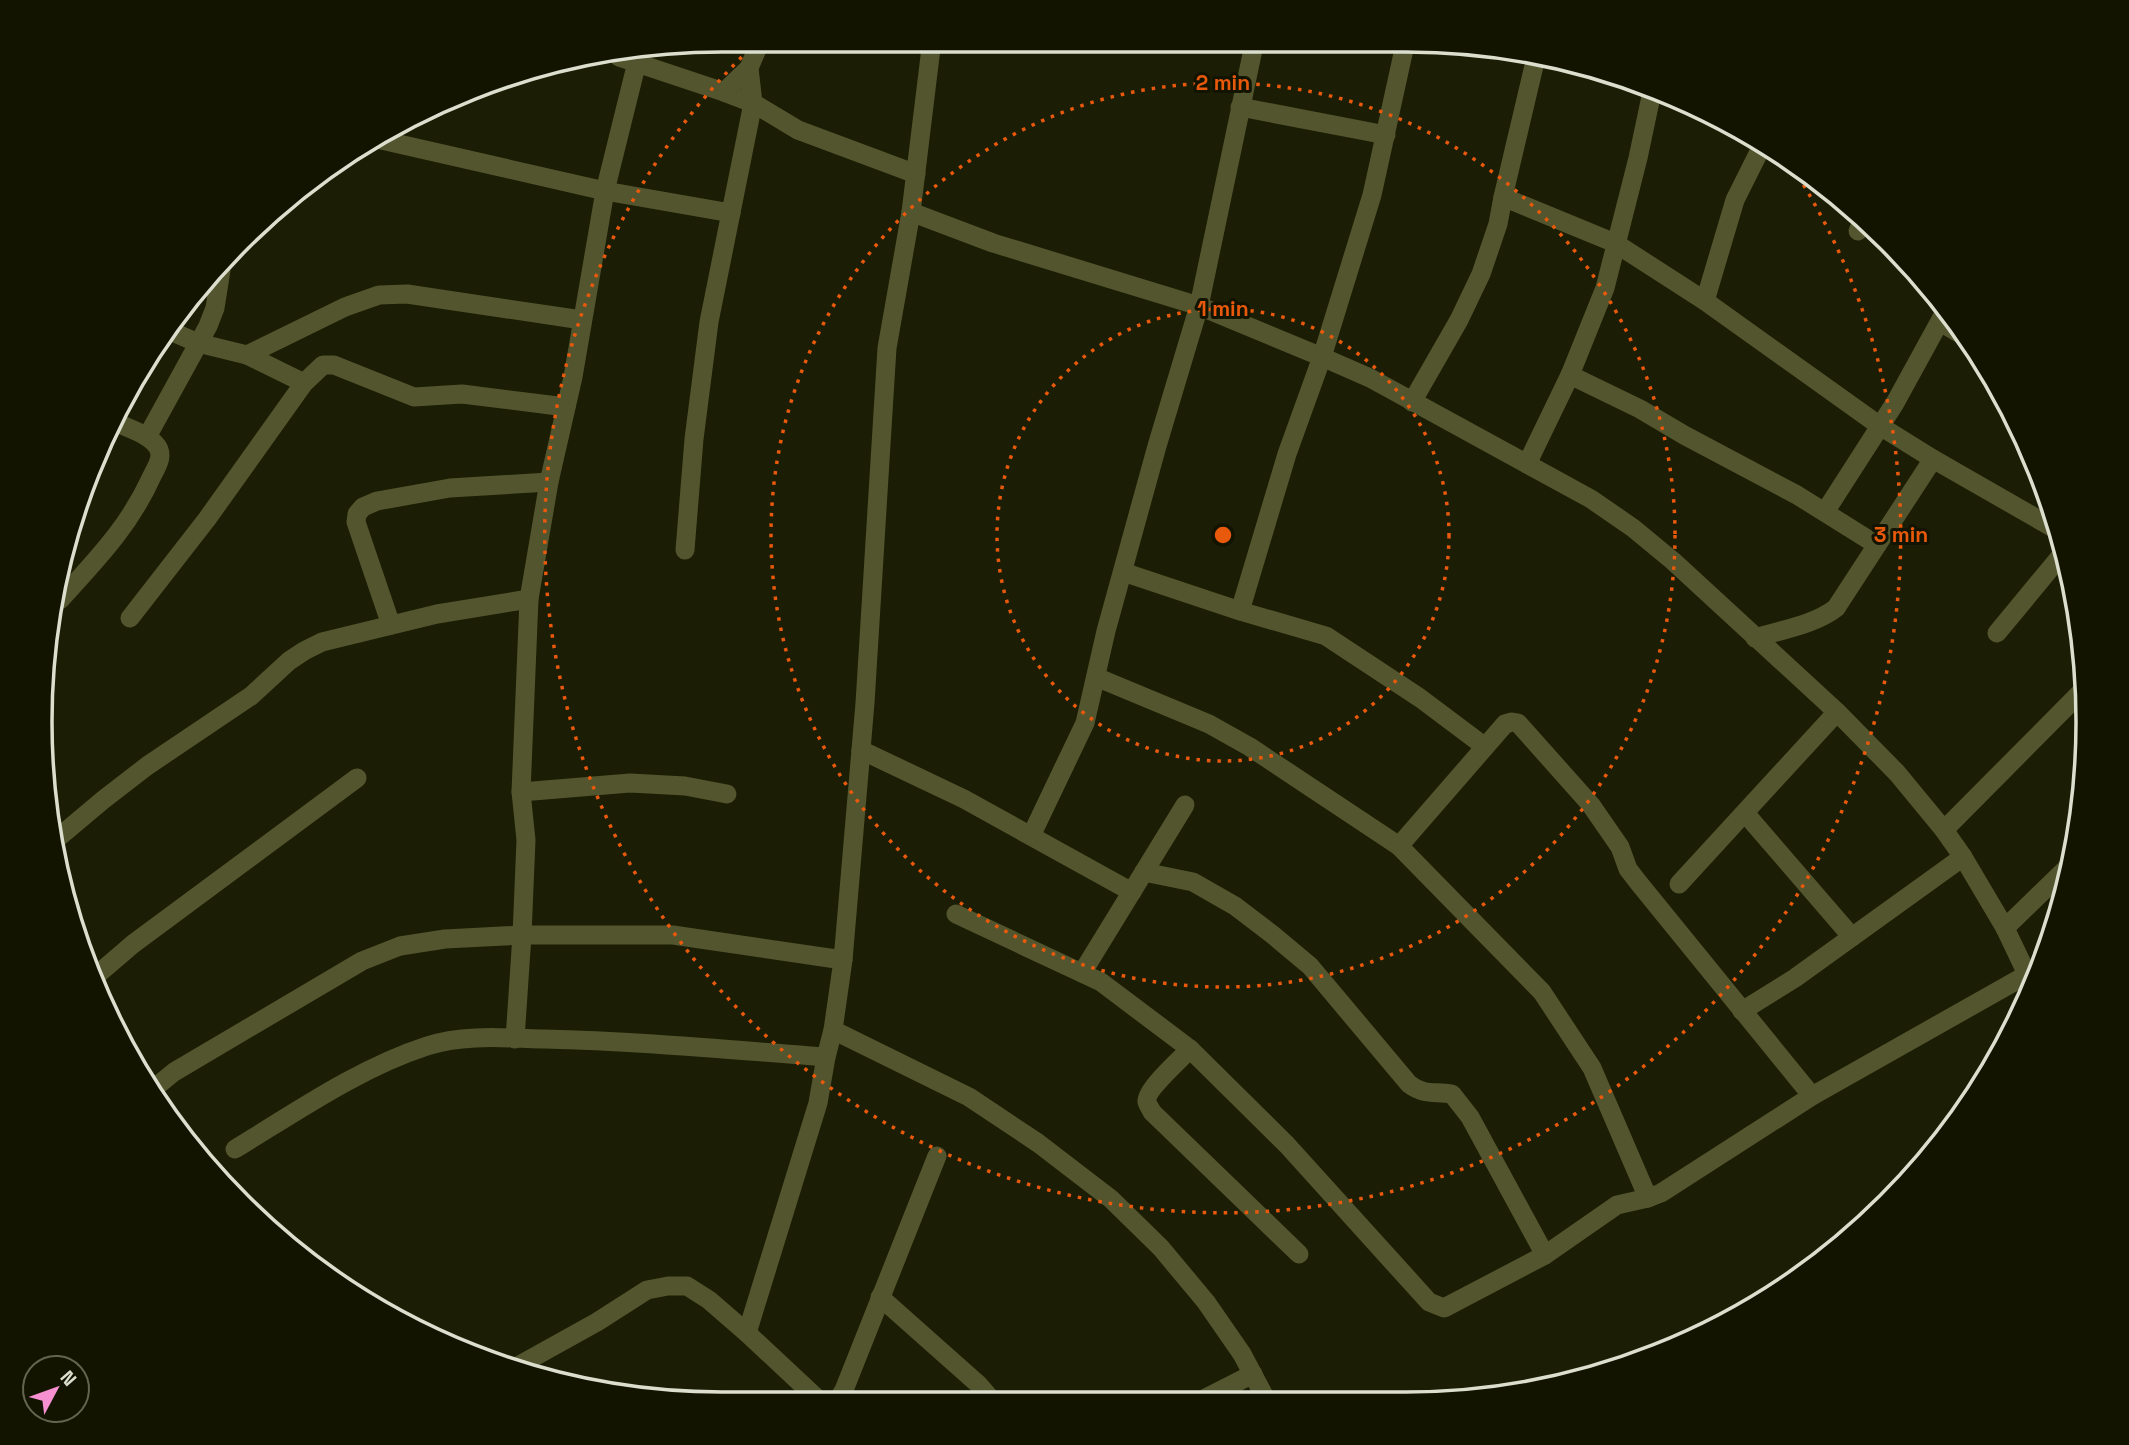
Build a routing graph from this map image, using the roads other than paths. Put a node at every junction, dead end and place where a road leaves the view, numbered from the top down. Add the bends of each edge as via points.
1 (756, 52) edge
2 (931, 52) edge
3 (1252, 52) edge
4 (1403, 52) edge
5 (632, 58) edge
6 (1534, 65) edge
7 (749, 68) junction
8 (723, 92) junction
9 (1650, 99) edge
10 (753, 103) junction
11 (1240, 107) junction
12 (1386, 135) junction
13 (388, 141) edge
14 (1759, 152) edge
15 (916, 174) junction
16 (606, 191) junction
17 (1503, 197) junction
18 (911, 212) junction
19 (731, 213) junction
20 (1615, 243) junction
21 (219, 281) edge
22 (1705, 301) junction
23 (1199, 306) junction
24 (1941, 319) edge
25 (582, 320) junction
26 (177, 334) edge
27 (198, 343) junction
28 (247, 355) junction
29 (1322, 357) junction
30 (1570, 375) junction
31 (303, 383) junction
32 (1412, 402) junction
33 (566, 407) junction
34 (1881, 425) junction
35 (122, 426) edge
36 (148, 438) junction
37 (1933, 459) junction
38 (1527, 464) junction
39 (549, 482) junction
40 (1825, 512) junction
41 (2046, 524) edge
42 (1877, 545) junction
43 (685, 550) dead end
44 (2057, 561) edge
45 (1123, 572) junction
46 (65, 595) edge
47 (529, 599) junction
48 (1240, 611) junction
49 (130, 618) dead end
50 (391, 625) junction
51 (1997, 633) dead end
52 (1755, 638) junction
53 (1096, 677) junction
54 (2075, 698) edge
55 (1837, 712) junction
56 (1484, 746) junction
57 (861, 750) junction
58 (357, 778) dead end
59 (521, 792) junction
60 (727, 794) dead end
61 (1185, 805) dead end
62 (1745, 813) junction
63 (1944, 830) junction
64 (62, 834) edge
65 (1032, 834) junction
66 (1398, 846) junction
67 (1963, 857) junction
68 (1144, 872) junction
69 (2059, 876) edge
70 (1679, 884) dead end
71 (1132, 892) junction
72 (956, 914) dead end
73 (2005, 928) junction
74 (523, 934) junction
75 (1852, 937) junction
76 (843, 960) junction
77 (101, 971) edge
78 (1082, 973) junction
79 (2027, 974) edge
80 (2021, 987) edge
81 (1742, 1011) junction
82 (834, 1030) junction
83 (515, 1039) junction
84 (1190, 1049) junction
85 (826, 1057) junction
86 (159, 1085) edge
87 (1812, 1096) junction
88 (235, 1149) dead end
89 (937, 1156) dead end
90 (1648, 1198) junction
91 (1299, 1254) dead end
92 (1545, 1255) junction
93 (880, 1297) junction
94 (747, 1333) junction
95 (524, 1362) edge
96 (1253, 1374) junction
97 (810, 1392) edge
98 (843, 1392) edge
99 (985, 1392) edge
100 (1218, 1392) edge
101 (1262, 1392) edge

1 - 7 street
2 - 15 street
3 - 11 street
4 - 12 street
5 - 8 street
5 - 16 street
6 - 17 street
7 - 8 street
7 - 10 street
8 - 10 street
9 - 20 street
10 - 15 street via 798,130
10 - 19 street
11 - 12 street
11 - 23 street
12 - 29 street
13 - 16 street
14 - 22 street via 1735,200
15 - 18 street
16 - 19 street
16 - 25 street
17 - 20 street
17 - 32 street via 1482,274
18 - 23 street via 993,243
18 - 57 street via 887,348
19 - 43 street via 709,322
20 - 22 street
20 - 30 street via 1605,288
21 - 27 street via 215,308
22 - 34 street
23 - 29 street
23 - 45 street
24 - 34 street
25 - 28 street via 407,294 379,295
25 - 33 street
26 - 27 street
27 - 28 street
27 - 36 street
28 - 31 street
29 - 32 street
29 - 48 street via 1287,454
30 - 38 street
30 - 40 street
31 - 33 street via 327,364 414,397 462,394
31 - 49 street
32 - 38 street
33 - 39 street
34 - 37 street
34 - 40 street
35 - 36 street
36 - 46 street via 160,454 141,500 116,538
37 - 41 street
37 - 42 street
38 - 52 street via 1633,528
39 - 47 street
39 - 50 street via 450,488 363,507 356,522
40 - 42 street
42 - 52 street via 1836,608
44 - 51 street
45 - 48 street
45 - 53 street
47 - 50 street
47 - 59 street
48 - 56 street via 1326,636
50 - 64 street via 304,651 251,696 147,766
52 - 55 street
53 - 65 street via 1085,723
53 - 66 street via 1199,719 1250,747
54 - 63 street
55 - 62 street
55 - 63 street
56 - 66 street
56 - 81 street via 1506,724 1522,726 1591,806 1620,847 1628,869
57 - 65 street
57 - 76 street
58 - 77 street
59 - 60 street via 630,783
59 - 74 street via 526,841
61 - 68 street
62 - 70 street
62 - 75 street
63 - 67 street
65 - 71 street
66 - 90 street via 1542,992 1592,1068
67 - 73 street
67 - 75 street
68 - 71 street
68 - 92 street via 1194,881 1235,906 1310,966 1409,1084 1426,1093 1452,1094 1470,1117
69 - 73 street
71 - 78 street
72 - 78 street
73 - 79 street
74 - 76 street via 673,935
74 - 83 street
74 - 86 street via 400,946 362,961
75 - 81 street
76 - 82 street
78 - 84 street via 1101,982
80 - 87 street
81 - 87 street
82 - 85 street
82 - 96 street via 969,1097 1111,1199 1161,1248 1206,1302
83 - 85 street via 647,1043
83 - 88 street via 441,1043 401,1055
84 - 91 street via 1148,1096 1152,1112
84 - 92 street via 1287,1145 1437,1307 1444,1308
85 - 94 street via 818,1103
87 - 90 street
89 - 93 street
90 - 92 street via 1617,1205
93 - 98 street
93 - 99 street
94 - 95 street via 687,1286 668,1286 647,1290
94 - 97 street
96 - 100 street
96 - 101 street

